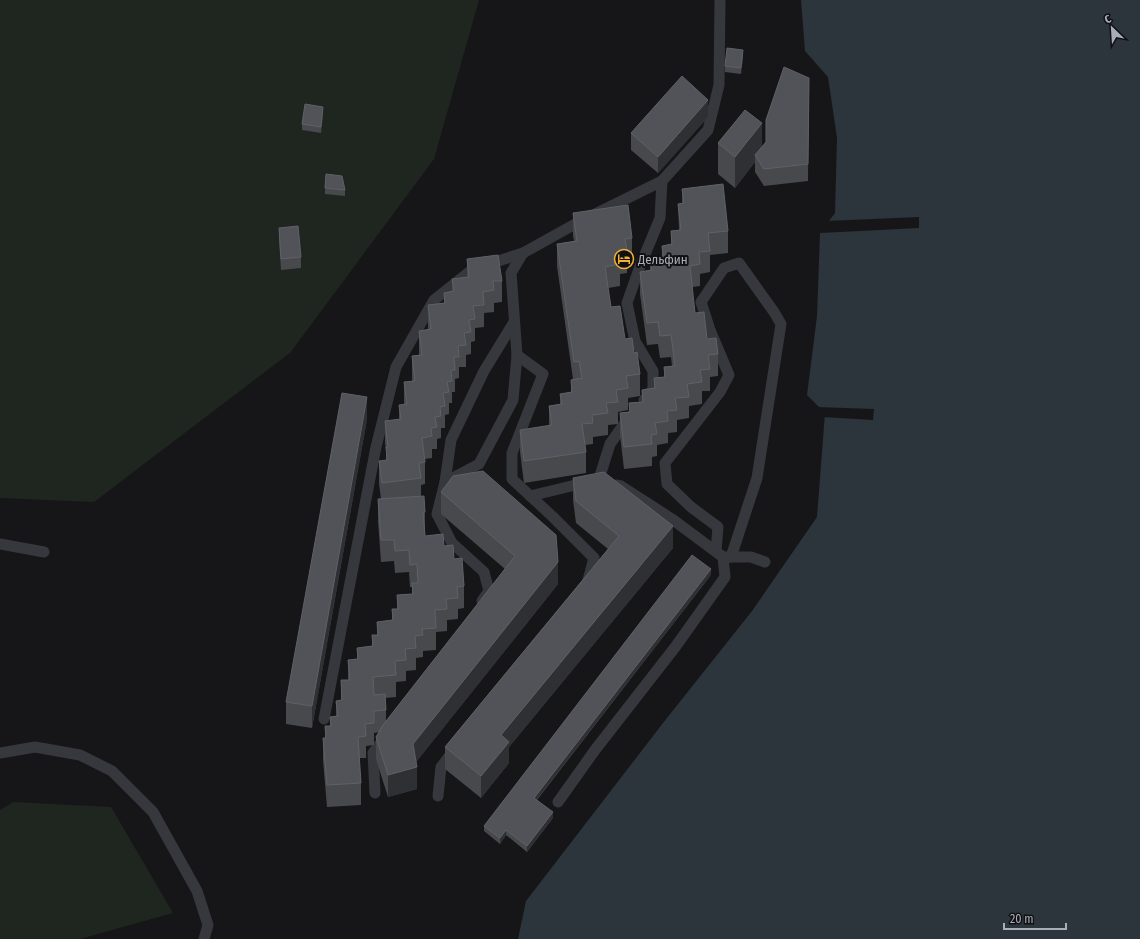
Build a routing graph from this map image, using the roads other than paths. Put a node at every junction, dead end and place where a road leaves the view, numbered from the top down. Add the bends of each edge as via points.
1 (720, 0) edge
2 (662, 181) junction
3 (523, 253) junction
4 (514, 322) junction
5 (516, 355) junction
6 (599, 479) junction
7 (444, 482) junction
8 (530, 496) junction
9 (0, 544) edge
10 (44, 552) dead end
11 (723, 555) junction
12 (765, 562) dead end
13 (581, 592) edge
14 (476, 611) edge
15 (324, 719) dead end
16 (393, 727) edge
17 (460, 742) edge
18 (0, 753) edge
19 (375, 793) dead end
20 (438, 796) dead end
21 (558, 802) dead end
22 (204, 939) edge

1 - 2 lane via 719,85 708,130
2 - 3 lane
2 - 6 lane via 660,218 627,303 635,341 653,371 653,389 610,444
3 - 4 lane via 511,273
3 - 15 lane via 473,269 434,300 396,368 376,447
4 - 5 lane
4 - 7 lane via 484,371 451,440
5 - 7 lane via 514,400 479,464
5 - 8 lane via 543,374 512,453 512,479
6 - 8 lane
6 - 11 lane via 622,486
7 - 14 lane via 437,514 452,543 484,572 489,591
8 - 13 lane via 594,558 586,586
9 - 10 lane
11 - 11 lane via 718,527 691,507 667,484 665,462 720,392 729,375 701,302 724,268 739,263 781,324 757,478
11 - 12 lane via 751,557
11 - 21 lane via 725,577
16 - 19 lane via 373,753
17 - 20 lane via 441,767
18 - 22 lane via 35,747 80,755 112,771 152,812 197,891 208,925

